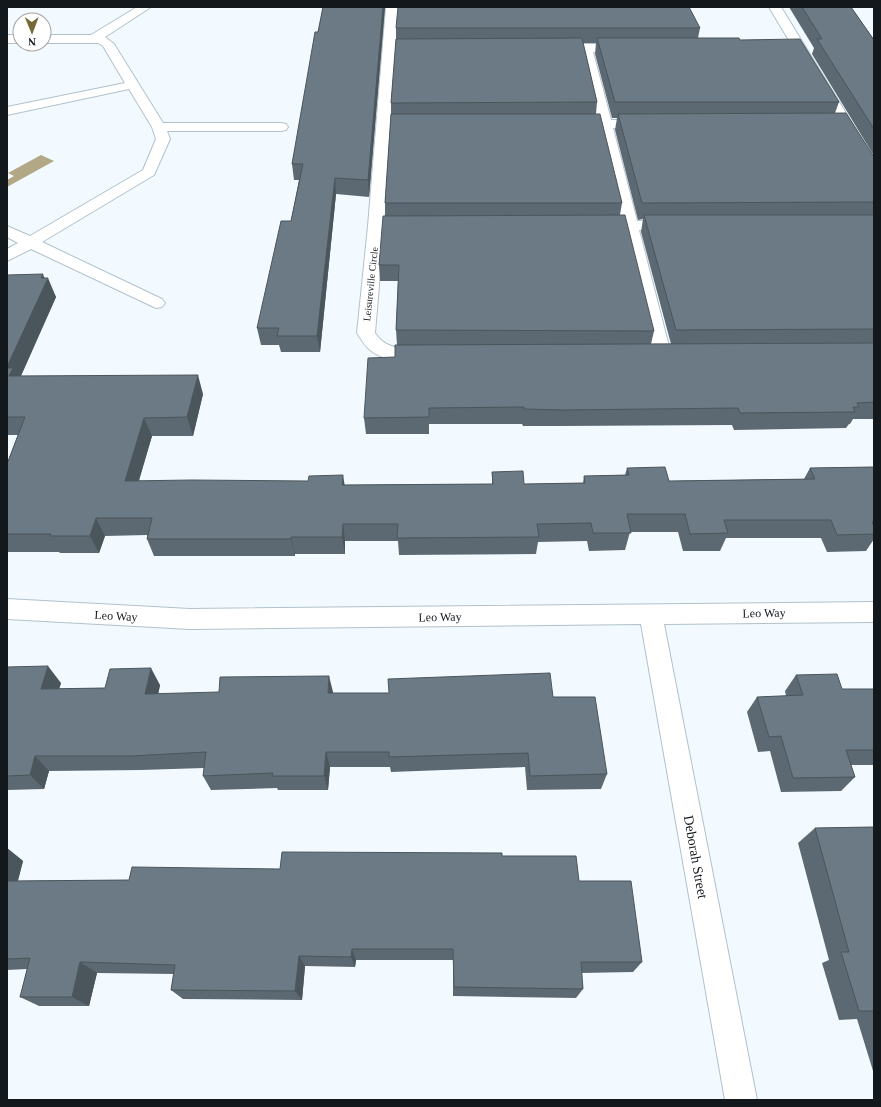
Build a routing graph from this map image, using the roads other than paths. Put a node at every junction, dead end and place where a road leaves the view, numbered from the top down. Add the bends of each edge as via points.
1 (145, 7) edge
2 (392, 7) edge
3 (775, 7) edge
4 (52, 39) edge
5 (93, 39) junction
6 (546, 48) edge
7 (586, 48) junction
8 (641, 48) edge
9 (784, 48) edge
10 (800, 48) junction
11 (388, 49) junction
12 (404, 49) edge
13 (132, 85) junction
14 (7, 111) edge
15 (398, 124) edge
16 (557, 124) edge
17 (605, 124) junction
18 (659, 124) edge
19 (830, 124) edge
20 (845, 124) junction
21 (382, 125) junction
22 (159, 127) junction
23 (282, 127) dead end
24 (874, 171) edge
25 (685, 225) edge
26 (582, 226) edge
27 (630, 226) junction
28 (7, 231) edge
29 (30, 242) junction
30 (7, 256) edge
31 (156, 303) dead end
32 (662, 354) edge
33 (442, 355) edge
34 (7, 609) edge
35 (874, 612) edge
36 (651, 614) junction
37 (741, 1100) edge

1 - 5 street
2 - 11 street, Leisureville Circle
3 - 10 street
4 - 5 street
5 - 13 street via 101,39 108,44
6 - 7 street
7 - 8 street
7 - 17 street
9 - 10 street
10 - 20 street
11 - 12 street
11 - 21 street, Leisureville Circle
13 - 14 street
13 - 22 street
15 - 21 street
16 - 17 street
17 - 18 street
17 - 27 street
19 - 20 street
20 - 24 street
21 - 33 street, Leisureville Circle via 384,226 366,334 376,348 387,354
22 - 23 street
22 - 29 street via 163,139 149,172
25 - 27 street
26 - 27 street
27 - 32 street
28 - 29 street
29 - 30 street
29 - 31 street
34 - 36 street, Leo Way via 190,619
35 - 36 street, Leo Way
36 - 37 street, Deborah Street

